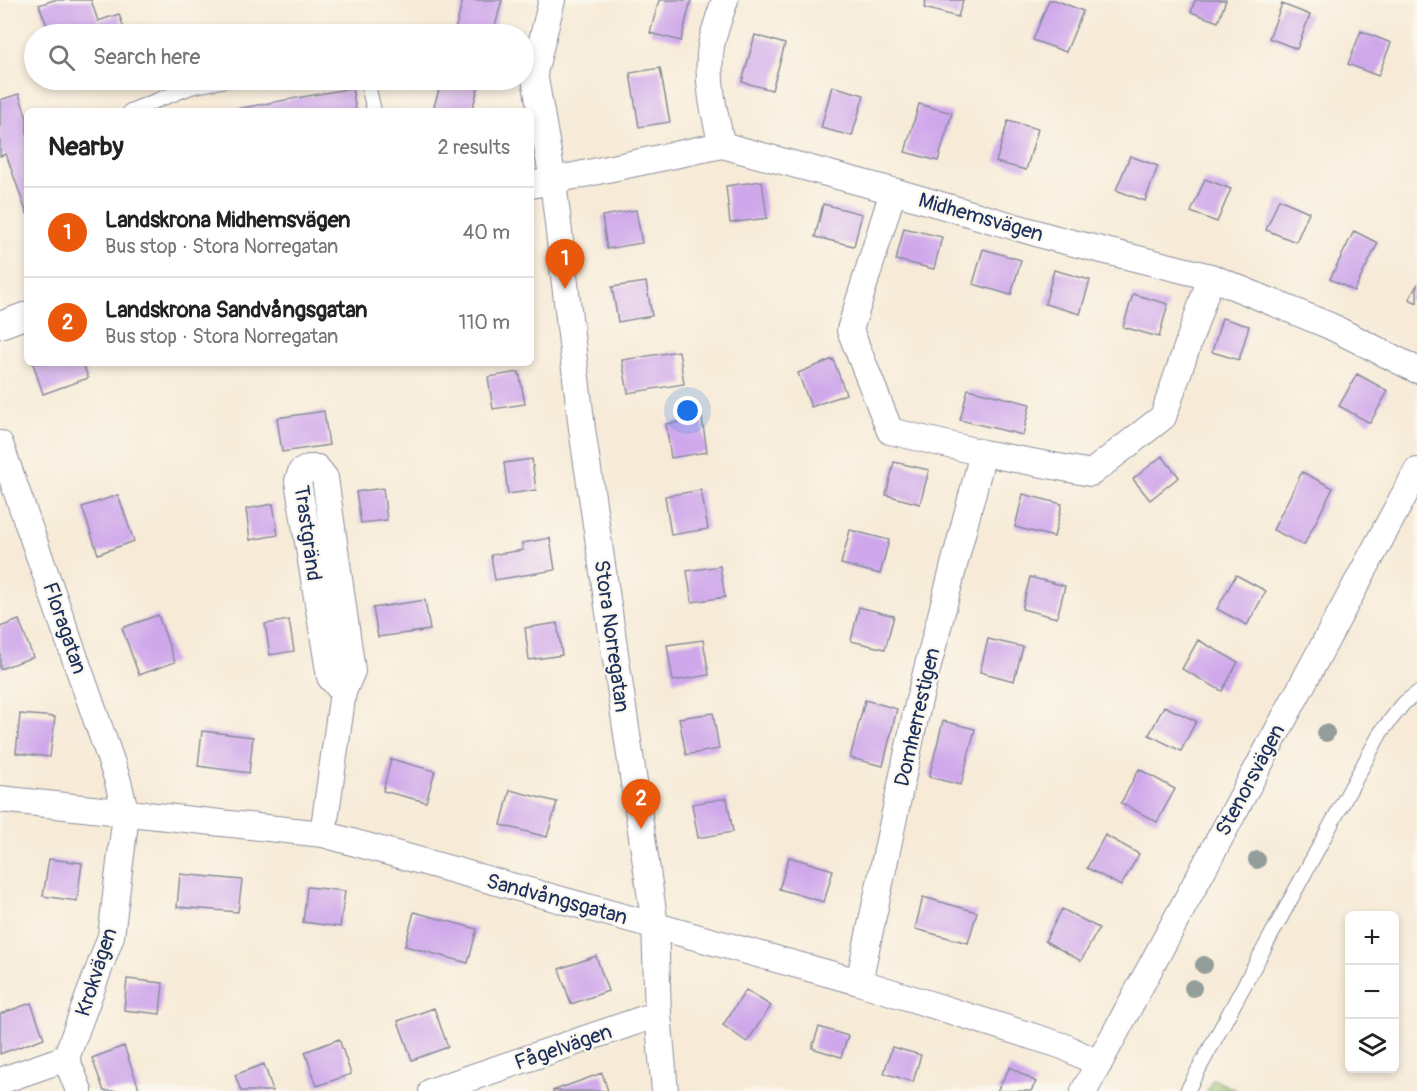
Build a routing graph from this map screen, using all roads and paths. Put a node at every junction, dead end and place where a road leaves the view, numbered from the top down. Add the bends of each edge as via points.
1 (552, 0) edge
2 (725, 0) edge
3 (183, 90) edge
4 (369, 90) edge
5 (138, 108) edge
6 (373, 108) edge
7 (722, 145) junction
8 (542, 183) edge
9 (892, 191) junction
10 (1211, 277) junction
11 (24, 316) edge
12 (0, 325) edge
13 (1417, 370) edge
14 (0, 444) edge
15 (982, 453) junction
16 (1417, 471) edge
17 (343, 692) junction
18 (1417, 693) edge
19 (0, 799) edge
20 (126, 814) junction
21 (323, 834) junction
22 (655, 925) junction
23 (859, 982) junction
24 (658, 1014) junction
25 (66, 1058) junction
26 (1099, 1064) junction
27 (0, 1081) edge
28 (78, 1091) edge
29 (432, 1091) edge
30 (665, 1091) edge
31 (1084, 1091) edge
32 (1187, 1091) edge

1 - 8 street, Stora Norregatan via 534,73
2 - 7 street via 711,45 710,71
3 - 5 lane
4 - 6 lane
7 - 8 street, Midhemsvägen
7 - 9 street, Midhemsvägen
8 - 22 street, Stora Norregatan
9 - 10 street, Midhemsvägen via 1053,238
9 - 15 street via 850,330 890,431
10 - 13 street, Midhemsvägen via 1330,326
10 - 15 street via 1163,417 1091,473
11 - 12 street
14 - 20 street, Floragatan via 117,778
15 - 23 street, Domherrestigen via 918,704
16 - 26 street, Stenorsvägen
17 - 17 street, Trastgränd via 352,671 325,478 317,468 309,468 301,472 298,481 330,677
17 - 21 street
18 - 32 lane via 1381,732
19 - 20 street, Sandvångsgatan
20 - 21 street, Sandvångsgatan
20 - 25 street, Krokvägen via 111,936
21 - 22 street, Sandvångsgatan
22 - 23 street, Sandvångsgatan
22 - 24 street, Stora Norregatan
23 - 26 street, Sandvångsgatan via 1063,1046
24 - 29 street, Fågelvägen
24 - 30 street, Stora Norregatan
25 - 27 street
25 - 28 street
26 - 31 street, Stenorsvägen

